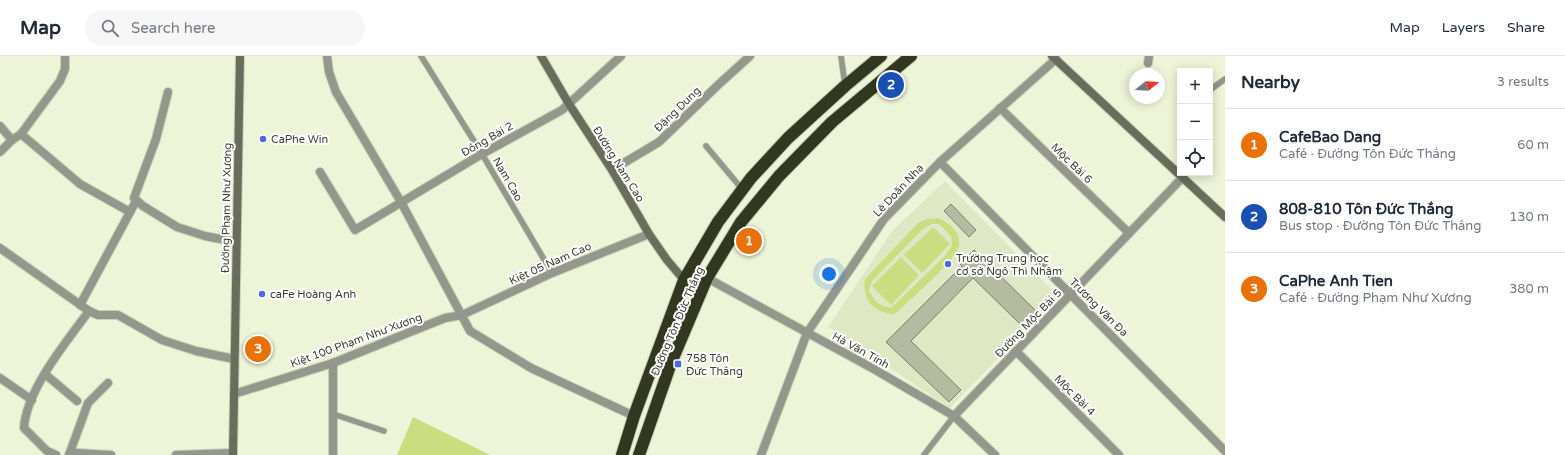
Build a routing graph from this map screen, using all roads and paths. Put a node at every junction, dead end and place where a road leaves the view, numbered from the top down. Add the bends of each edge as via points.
1 (65, 56) edge
2 (240, 56) edge
3 (327, 56) edge
4 (421, 56) edge
5 (541, 56) edge
6 (621, 56) edge
7 (750, 56) edge
8 (841, 56) edge
9 (881, 56) edge
10 (911, 56) edge
11 (1054, 58) edge
12 (1225, 79) edge
13 (846, 86) junction
14 (1213, 88) edge
15 (168, 92) dead end
16 (569, 104) junction
17 (1000, 108) junction
18 (0, 126) edge
19 (21, 134) junction
20 (12, 140) junction
21 (706, 146) dead end
22 (0, 152) edge
23 (482, 154) junction
24 (940, 162) junction
25 (612, 170) junction
26 (320, 172) dead end
27 (1183, 177) junction
28 (743, 189) junction
29 (136, 201) junction
30 (401, 202) junction
31 (130, 212) junction
32 (1225, 217) edge
33 (1129, 233) junction
34 (648, 234) junction
35 (236, 242) junction
36 (0, 248) edge
37 (552, 273) junction
38 (707, 278) junction
39 (684, 280) junction
40 (1071, 294) junction
41 (80, 305) junction
42 (89, 311) junction
43 (462, 315) junction
44 (807, 333) junction
45 (1016, 351) junction
46 (234, 359) junction
47 (333, 363) junction
48 (45, 374) junction
49 (0, 378) edge
50 (108, 383) dead end
51 (234, 394) junction
52 (32, 400) junction
53 (77, 401) dead end
54 (333, 414) junction
55 (634, 416) junction
56 (954, 416) junction
57 (384, 431) dead end
58 (1225, 451) edge
59 (233, 454) edge
60 (56, 455) edge
61 (69, 455) edge
62 (112, 455) edge
63 (176, 455) edge
64 (333, 455) edge
65 (622, 455) edge
66 (639, 455) edge
67 (761, 455) edge
68 (924, 455) edge
69 (995, 455) edge
70 (1119, 455) edge

1 - 19 street via 65,69 60,81
2 - 35 street, Đường Phạm Như Xương
3 - 30 street via 336,92
4 - 23 lane, Nam Cao
5 - 16 street, Đường Nam Cao
6 - 16 street, Đồng Bài 2
7 - 25 street, Đặng Dung via 659,142
8 - 13 lane
9 - 13 highway, Đường Tôn Đức Thắng
10 - 38 highway, Đường Tôn Đức Thắng via 832,122 779,176 742,222
11 - 17 street, Lê Doãn Nhạ
11 - 27 street
12 - 14 lane
13 - 28 highway, Đường Tôn Đức Thắng via 788,138
15 - 29 street via 156,139 134,198
16 - 23 street, Đồng Bài 2
16 - 25 street, Đường Nam Cao
17 - 24 street, Lê Doãn Nhạ
17 - 33 street, Mộc Bài 6
18 - 20 street
19 - 20 street
19 - 31 street via 80,184
20 - 22 street
21 - 28 lane
23 - 30 street, Đồng Bài 2
23 - 37 lane, Nam Cao
24 - 40 street, Trương Văn Đa
24 - 44 street, Lê Doãn Nhạ via 884,219
25 - 34 street, Đường Nam Cao
26 - 30 street, Đồng Bài 2 via 354,230
27 - 32 street
27 - 33 street, Đường Mộc Bài 5
28 - 39 highway, Đường Tôn Đức Thắng via 718,222
29 - 31 street
29 - 35 street via 177,227
30 - 43 street
31 - 41 street
33 - 40 street, Đường Mộc Bài 5
34 - 37 street, Kiệt 05 Nam Cao
34 - 39 street, Đường Nam Cao
35 - 46 street, Đường Phạm Như Xương
36 - 41 street
37 - 43 street, Kiệt 05 Nam Cao
38 - 44 street, Hà Văn Tính
38 - 66 highway, Đường Tôn Đức Thắng via 671,363
39 - 55 highway, Đường Tôn Đức Thắng
40 - 45 street, Đường Mộc Bài 5
40 - 58 street, Trương Văn Đa
41 - 42 street
42 - 46 street via 98,315 118,315 162,340
42 - 48 street
43 - 47 street, Kiệt 100 Phạm Như Xương via 445,318
43 - 55 street via 470,331 531,368
44 - 56 street, Hà Văn Tính
44 - 67 street, Lê Doãn Nhạ
45 - 56 street, Đường Mộc Bài 5
45 - 70 street, Mộc Bài 4
46 - 51 street, Đường Phạm Như Xương
47 - 51 street, Kiệt 100 Phạm Như Xương
47 - 54 street
48 - 52 street
48 - 53 street
49 - 52 street
50 - 61 street via 88,404
51 - 59 street, Đường Phạm Như Xương
52 - 60 street via 24,428 47,451
54 - 57 lane
54 - 64 street
55 - 65 highway, Đường Tôn Đức Thắng
56 - 68 lane
56 - 69 street, Hà Văn Tính
59 - 63 street
61 - 62 street

